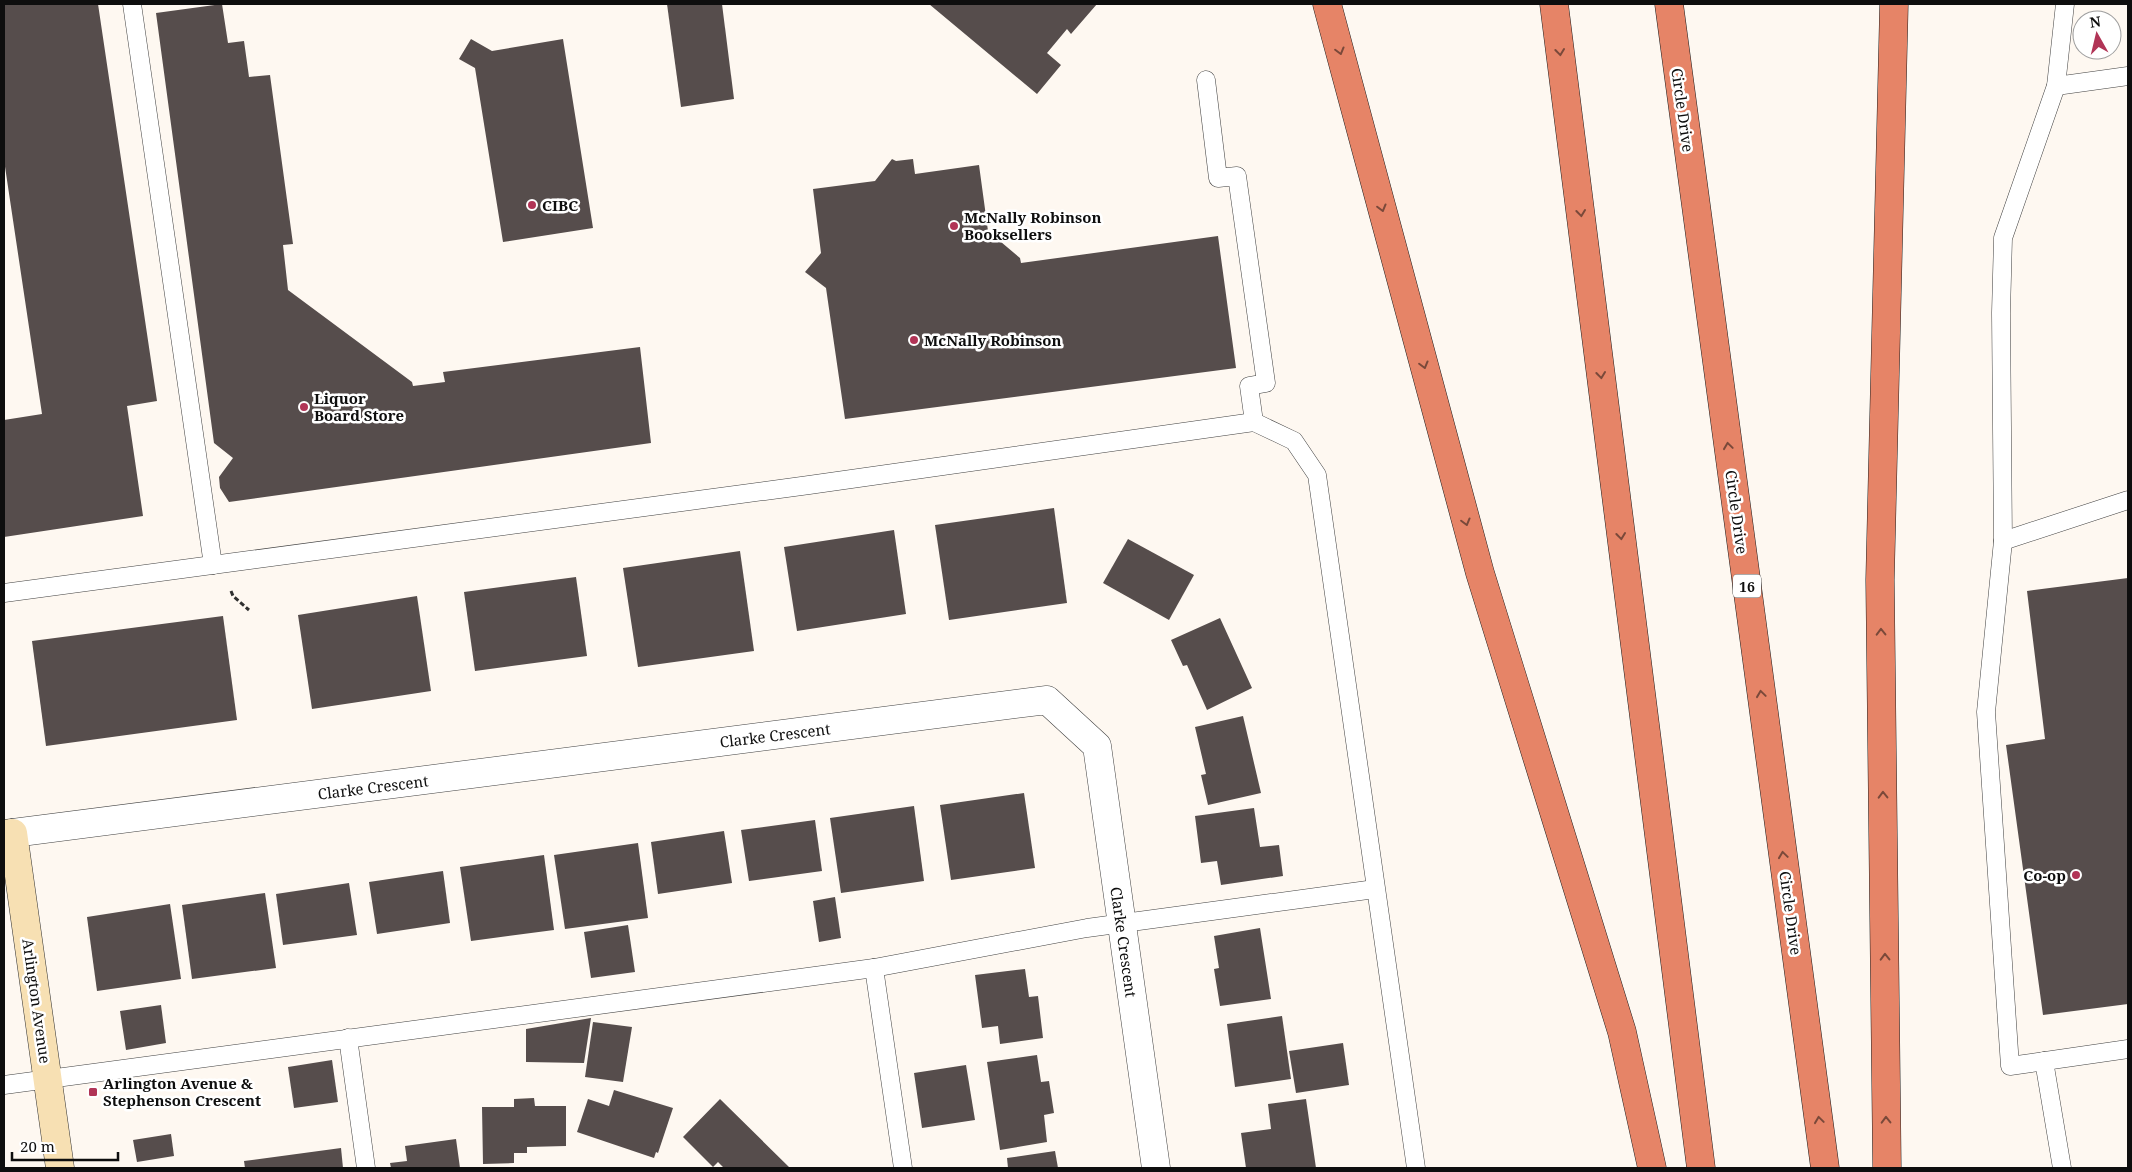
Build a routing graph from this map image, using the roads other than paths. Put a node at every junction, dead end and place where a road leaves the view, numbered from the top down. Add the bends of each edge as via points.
1 (132, 4) edge
2 (1327, 4) edge
3 (1554, 4) edge
4 (1669, 4) edge
5 (1894, 4) edge
6 (2065, 4) edge
7 (2128, 76) edge
8 (1206, 80) dead end
9 (2056, 86) junction
10 (1254, 422) junction
11 (2128, 500) edge
12 (2003, 541) junction
13 (213, 565) junction
14 (4, 593) edge
15 (8, 834) edge
16 (1375, 889) junction
17 (1122, 923) junction
18 (874, 968) junction
19 (348, 1038) junction
20 (2128, 1048) edge
21 (2044, 1061) junction
22 (47, 1077) junction
23 (4, 1085) edge
24 (60, 1168) edge
25 (366, 1168) edge
26 (903, 1168) edge
27 (1156, 1168) edge
28 (1416, 1168) edge
29 (1652, 1168) edge
30 (1700, 1168) edge
31 (1825, 1168) edge
32 (1887, 1168) edge
33 (2062, 1168) edge

1 - 13 lane
2 -> 29 highway via 1480,573 1622,1032
3 -> 30 highway
31 -> 4 highway, Circle Drive / 16
32 -> 5 highway via 1880,580
6 - 9 lane
7 - 9 lane
8 - 10 lane via 1218,178 1237,176 1266,383 1249,386
9 - 12 lane via 2003,238
10 - 13 lane
10 - 16 lane via 1294,441 1317,475
11 - 12 lane
12 - 21 lane via 1986,712 2010,1066
13 - 14 lane
15 - 17 street, Clarke Crescent via 1048,700 1097,746
15 - 22 street, Arlington Avenue
16 - 17 lane
16 - 28 lane
17 - 18 lane
17 - 27 street, Clarke Crescent
18 - 19 lane
18 - 26 lane
19 - 22 lane
19 - 25 lane
20 - 21 lane
21 - 33 lane
22 - 23 lane
22 - 24 street, Arlington Avenue

